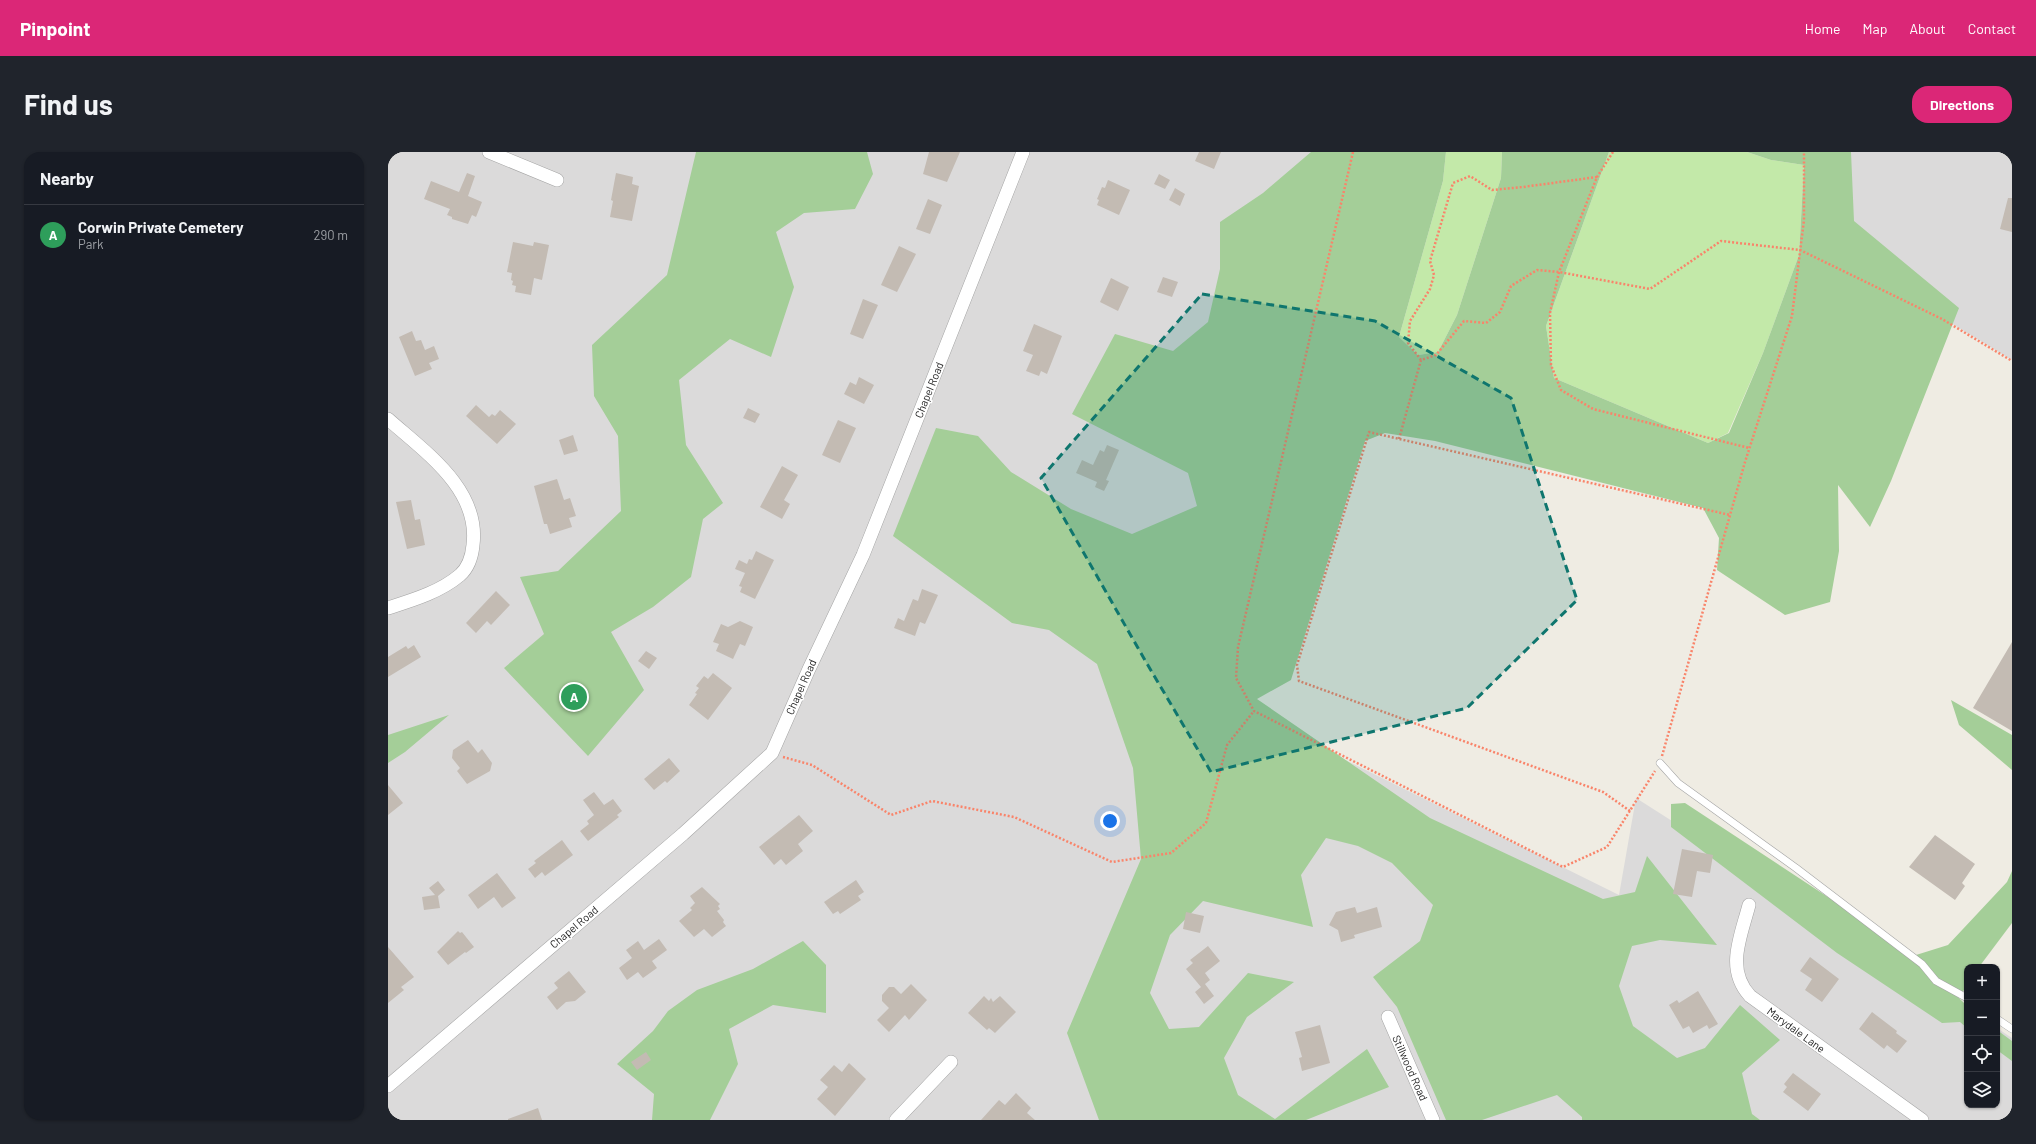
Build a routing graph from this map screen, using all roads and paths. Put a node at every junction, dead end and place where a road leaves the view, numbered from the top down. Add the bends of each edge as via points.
1 (489, 152) edge
2 (1023, 152) edge
3 (1353, 152) edge
4 (1613, 152) edge
5 (1804, 152) edge
6 (1597, 177) junction
7 (557, 180) dead end
8 (1800, 250) junction
9 (1559, 272) junction
10 (1421, 360) junction
11 (2012, 361) edge
12 (388, 419) edge
13 (1399, 439) junction
14 (1750, 448) junction
15 (1730, 515) junction
16 (388, 608) edge
17 (1254, 712) junction
18 (772, 753) junction
19 (1660, 764) junction
20 (1630, 811) junction
21 (1749, 904) dead end
22 (1964, 996) edge
23 (1388, 1017) dead end
24 (2000, 1021) edge
25 (2012, 1029) edge
26 (951, 1062) dead end
27 (388, 1086) edge
28 (896, 1120) edge
29 (1433, 1120) edge
30 (1922, 1120) edge

1 - 7 street
2 - 18 street, Chapel Road via 863,555
3 - 17 path via 1238,647 1236,678
4 - 6 path
5 - 8 path via 1804,220
6 - 9 path
6 - 10 path via 1492,190 1470,176 1454,183 1430,261 1434,275 1430,289 1410,321 1408,343
8 - 9 path via 1721,241 1650,289
8 - 11 path via 1942,319
8 - 14 path via 1792,316
9 - 10 path via 1537,270 1511,286 1500,312 1486,323 1464,321 1436,355
9 - 14 path via 1550,313 1551,365 1561,390 1593,409
10 - 13 path
12 - 16 street via 459,488 471,512 474,537 472,558 460,574 430,594
13 - 15 path
13 - 20 path via 1369,432 1297,665 1299,681 1603,792
14 - 15 path
15 - 19 path
17 - 18 path via 1227,745 1206,823 1171,853 1112,862 1014,817 932,801 891,815 812,765
17 - 20 path via 1563,867 1607,847
18 - 27 street, Chapel Road via 677,839
19 - 20 path
19 - 22 lane via 1678,783 1796,868 1922,964 1936,981
21 - 30 street, Marydale Lane via 1735,961 1742,989
23 - 29 street, Stillwood Road
24 - 25 lane
26 - 28 street

